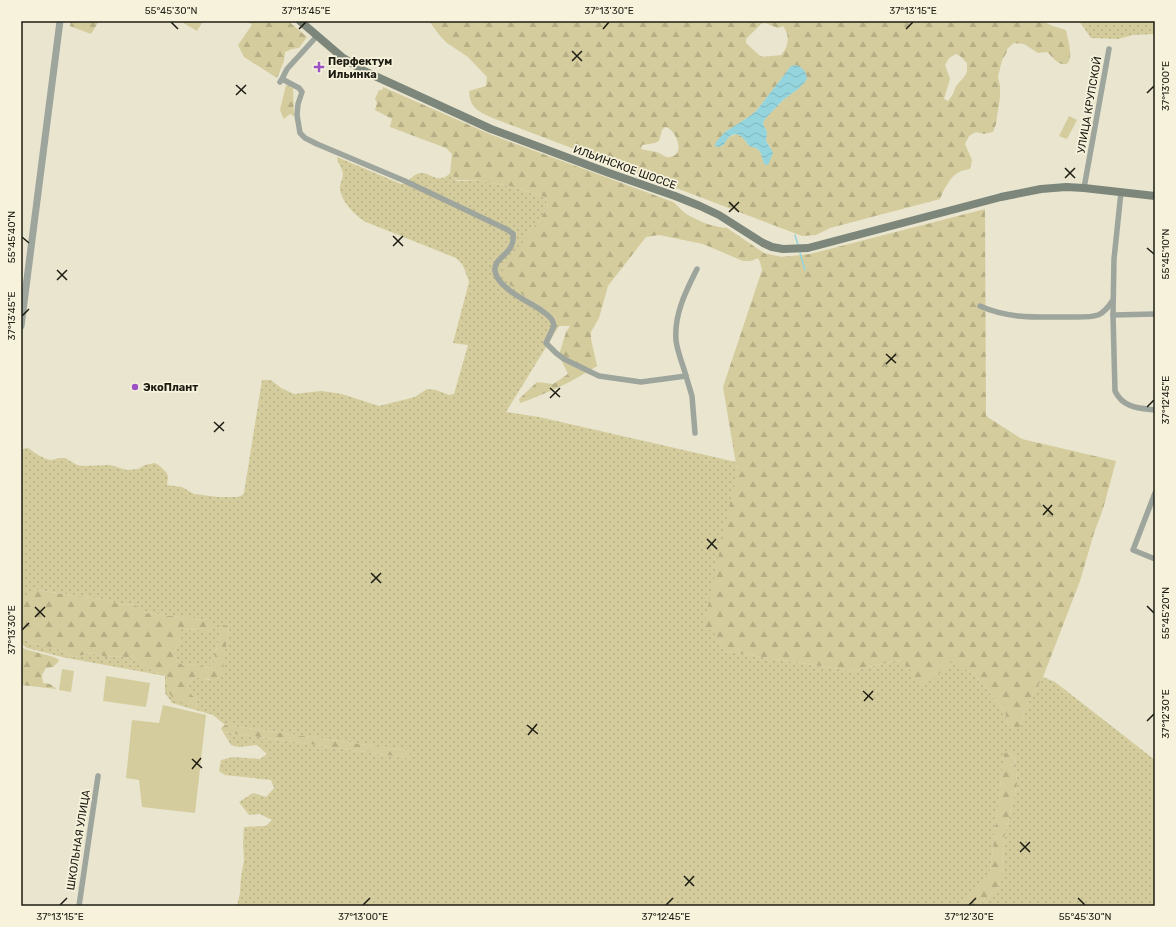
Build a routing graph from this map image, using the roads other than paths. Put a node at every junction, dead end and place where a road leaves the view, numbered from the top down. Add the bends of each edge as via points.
1 (60, 21) edge
2 (300, 21) edge
3 (317, 36) junction
4 (1109, 49) dead end
5 (1084, 188) junction
6 (1121, 192) junction
7 (1155, 196) edge
8 (697, 269) dead end
9 (1114, 300) junction
10 (980, 306) dead end
11 (1155, 314) edge
12 (1113, 315) junction
13 (21, 326) edge
14 (686, 376) junction
15 (1155, 410) edge
16 (695, 433) dead end
17 (1155, 493) edge
18 (1155, 559) edge
19 (98, 776) dead end
20 (79, 906) edge

1 - 13 street
2 - 3 main road, ИЛЬИНСКОЕ ШОССЕ
3 - 5 main road, ИЛЬИНСКОЕ ШОССЕ via 364,71 491,129 700,206 763,243 783,250 808,248 1001,197 1041,189
3 - 14 street via 287,68 281,81 299,88 302,92 297,115 300,132 305,138 513,234 513,245 495,267 498,280 552,319 554,326 546,343 564,359 599,376 641,382
4 - 5 street, УЛИЦА КРУПСКОЙ
5 - 6 main road, ИЛЬИНСКОЕ ШОССЕ
6 - 7 main road, ИЛЬИНСКОЕ ШОССЕ
6 - 9 street via 1114,259
8 - 14 street via 685,292 677,318 676,340
9 - 10 street via 1099,315 1088,317 1023,318
9 - 12 street
11 - 12 street
12 - 15 street via 1115,391 1118,398 1134,408
14 - 16 street via 692,396
17 - 18 street via 1133,550
19 - 20 street, ШКОЛЬНАЯ УЛИЦА

